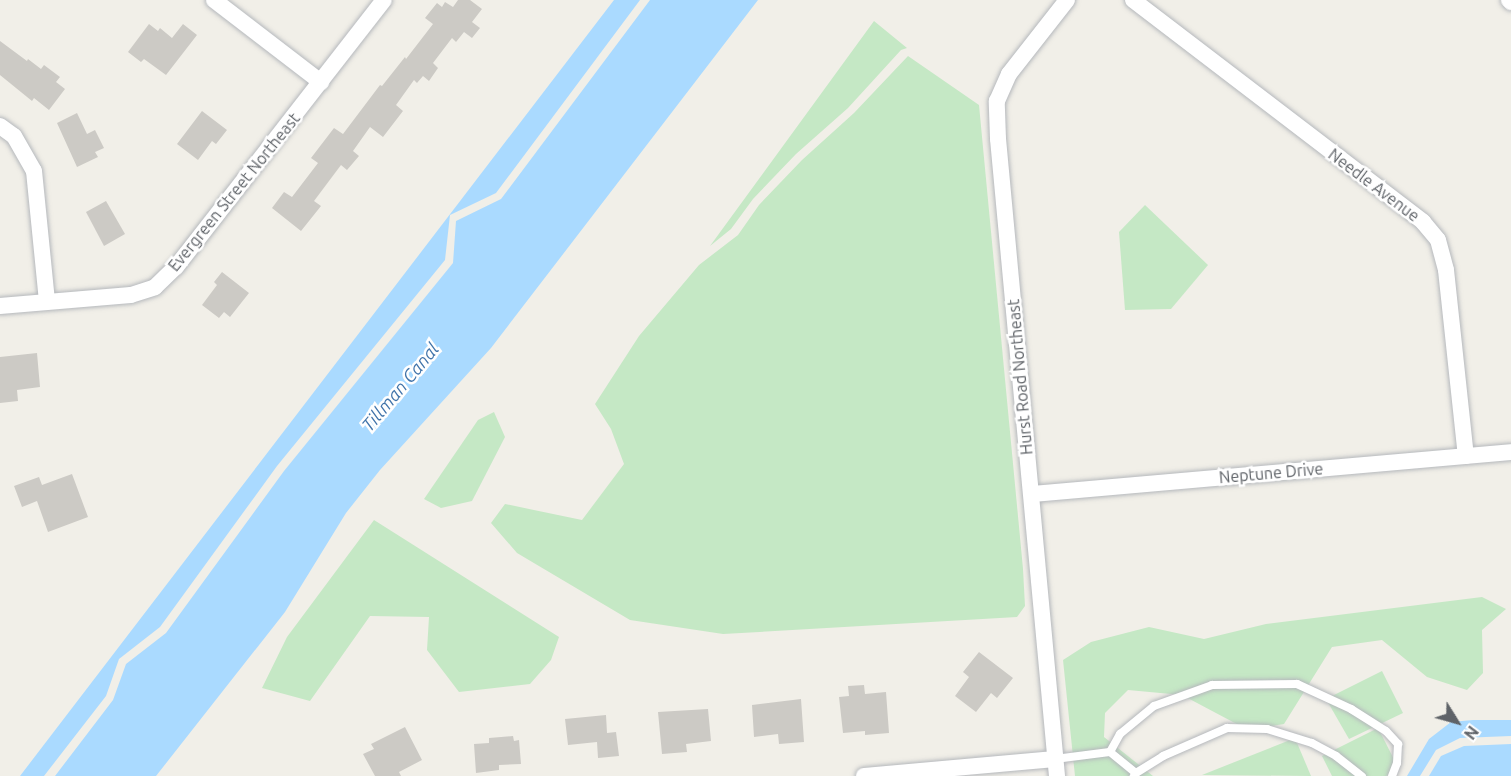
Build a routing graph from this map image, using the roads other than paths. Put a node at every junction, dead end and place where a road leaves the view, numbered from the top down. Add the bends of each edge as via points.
1 (214, 0) edge
2 (384, 0) edge
3 (1067, 0) edge
4 (1133, 0) edge
5 (321, 82) junction
6 (0, 126) edge
7 (47, 301) junction
8 (0, 306) edge
9 (1511, 452) edge
10 (1466, 456) junction
11 (1032, 494) junction
12 (1110, 752) junction
13 (1056, 768) edge
14 (1135, 775) edge
15 (864, 776) edge
16 (1362, 776) edge
17 (1392, 776) edge

1 - 5 street
2 - 5 street, Evergreen Street Northeast
3 - 11 street, Hurst Road Northeast via 1010,74 997,101
4 - 10 street, Needle Avenue via 1423,222 1438,240 1446,270
5 - 7 street, Evergreen Street Northeast via 176,267 155,287 130,295
6 - 7 street via 14,136 34,171
7 - 8 street, Evergreen Street Northeast
9 - 10 street, Neptune Drive
10 - 11 street, Neptune Drive
11 - 13 street, Hurst Road Northeast
12 - 13 lane
12 - 14 lane
12 - 17 lane via 1120,734 1154,706 1212,685 1297,684 1351,709 1386,731 1398,744
13 - 15 street
14 - 16 lane via 1163,756 1227,728 1289,734 1336,756

